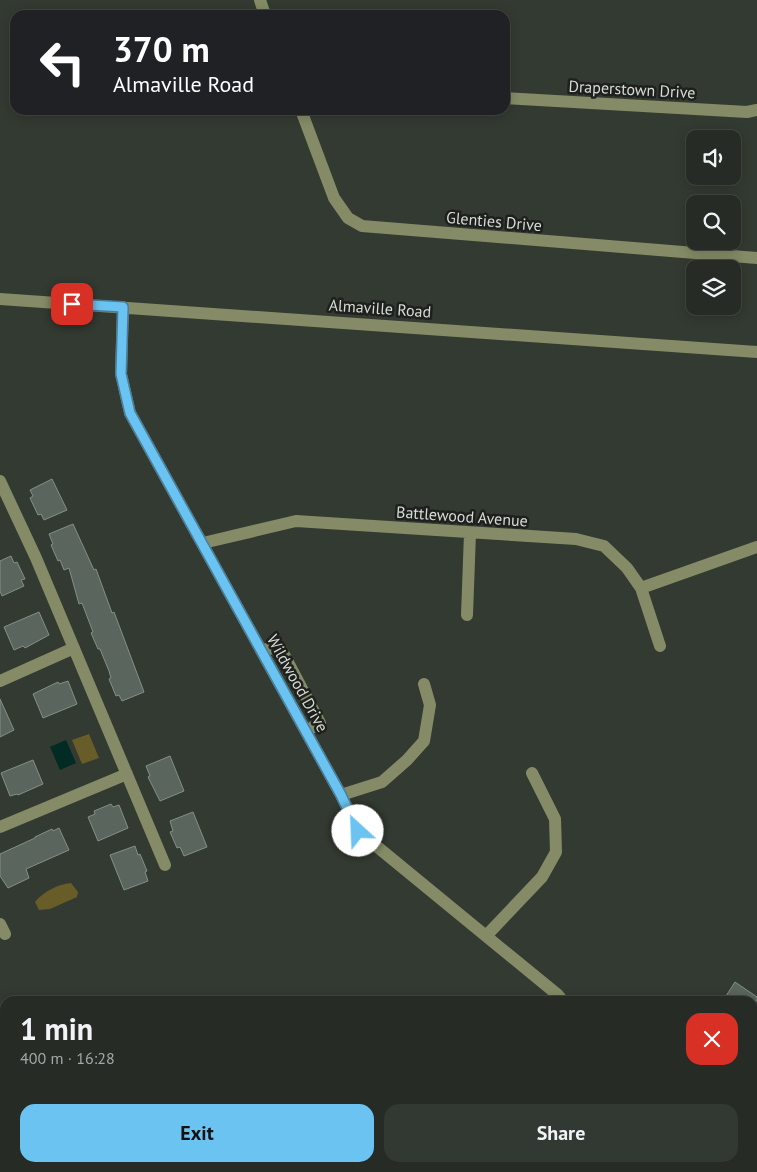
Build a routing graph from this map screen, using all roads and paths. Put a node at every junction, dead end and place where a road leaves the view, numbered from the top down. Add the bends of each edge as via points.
1 (510, 98) edge
2 (757, 110) edge
3 (303, 115) edge
4 (757, 258) edge
5 (0, 299) edge
6 (123, 307) junction
7 (757, 352) edge
8 (0, 480) edge
9 (470, 533) junction
10 (203, 542) junction
11 (757, 547) edge
12 (641, 588) junction
13 (467, 615) dead end
14 (660, 646) dead end
15 (74, 648) junction
16 (262, 650) junction
17 (0, 681) edge
18 (424, 684) dead end
19 (306, 731) junction
20 (532, 773) dead end
21 (127, 774) junction
22 (341, 795) junction
23 (0, 827) edge
24 (165, 865) dead end
25 (486, 936) junction
26 (559, 996) edge

1 - 2 street, Draperstown Drive
3 - 4 street, Glenties Drive via 334,198 348,218 362,226
5 - 6 street, Almaville Road
6 - 7 street, Almaville Road
6 - 10 street, Wildwood Drive via 121,374 130,413
8 - 15 street
9 - 10 street, Battlewood Avenue via 296,521
9 - 12 street, Battlewood Avenue via 576,539 604,546 628,568
9 - 13 street
10 - 16 street, Wildwood Drive
11 - 12 street
12 - 14 street, Battlewood Avenue
15 - 17 street
15 - 21 street
16 - 19 street, Wildwood Drive
16 - 19 street via 280,647 320,723
18 - 22 street via 430,705 424,741 382,782
19 - 22 street, Wildwood Drive
20 - 25 street via 555,820 556,852 542,877
21 - 23 street
21 - 24 street
22 - 25 street, Wildwood Drive via 358,831
25 - 26 street, Wildwood Drive

